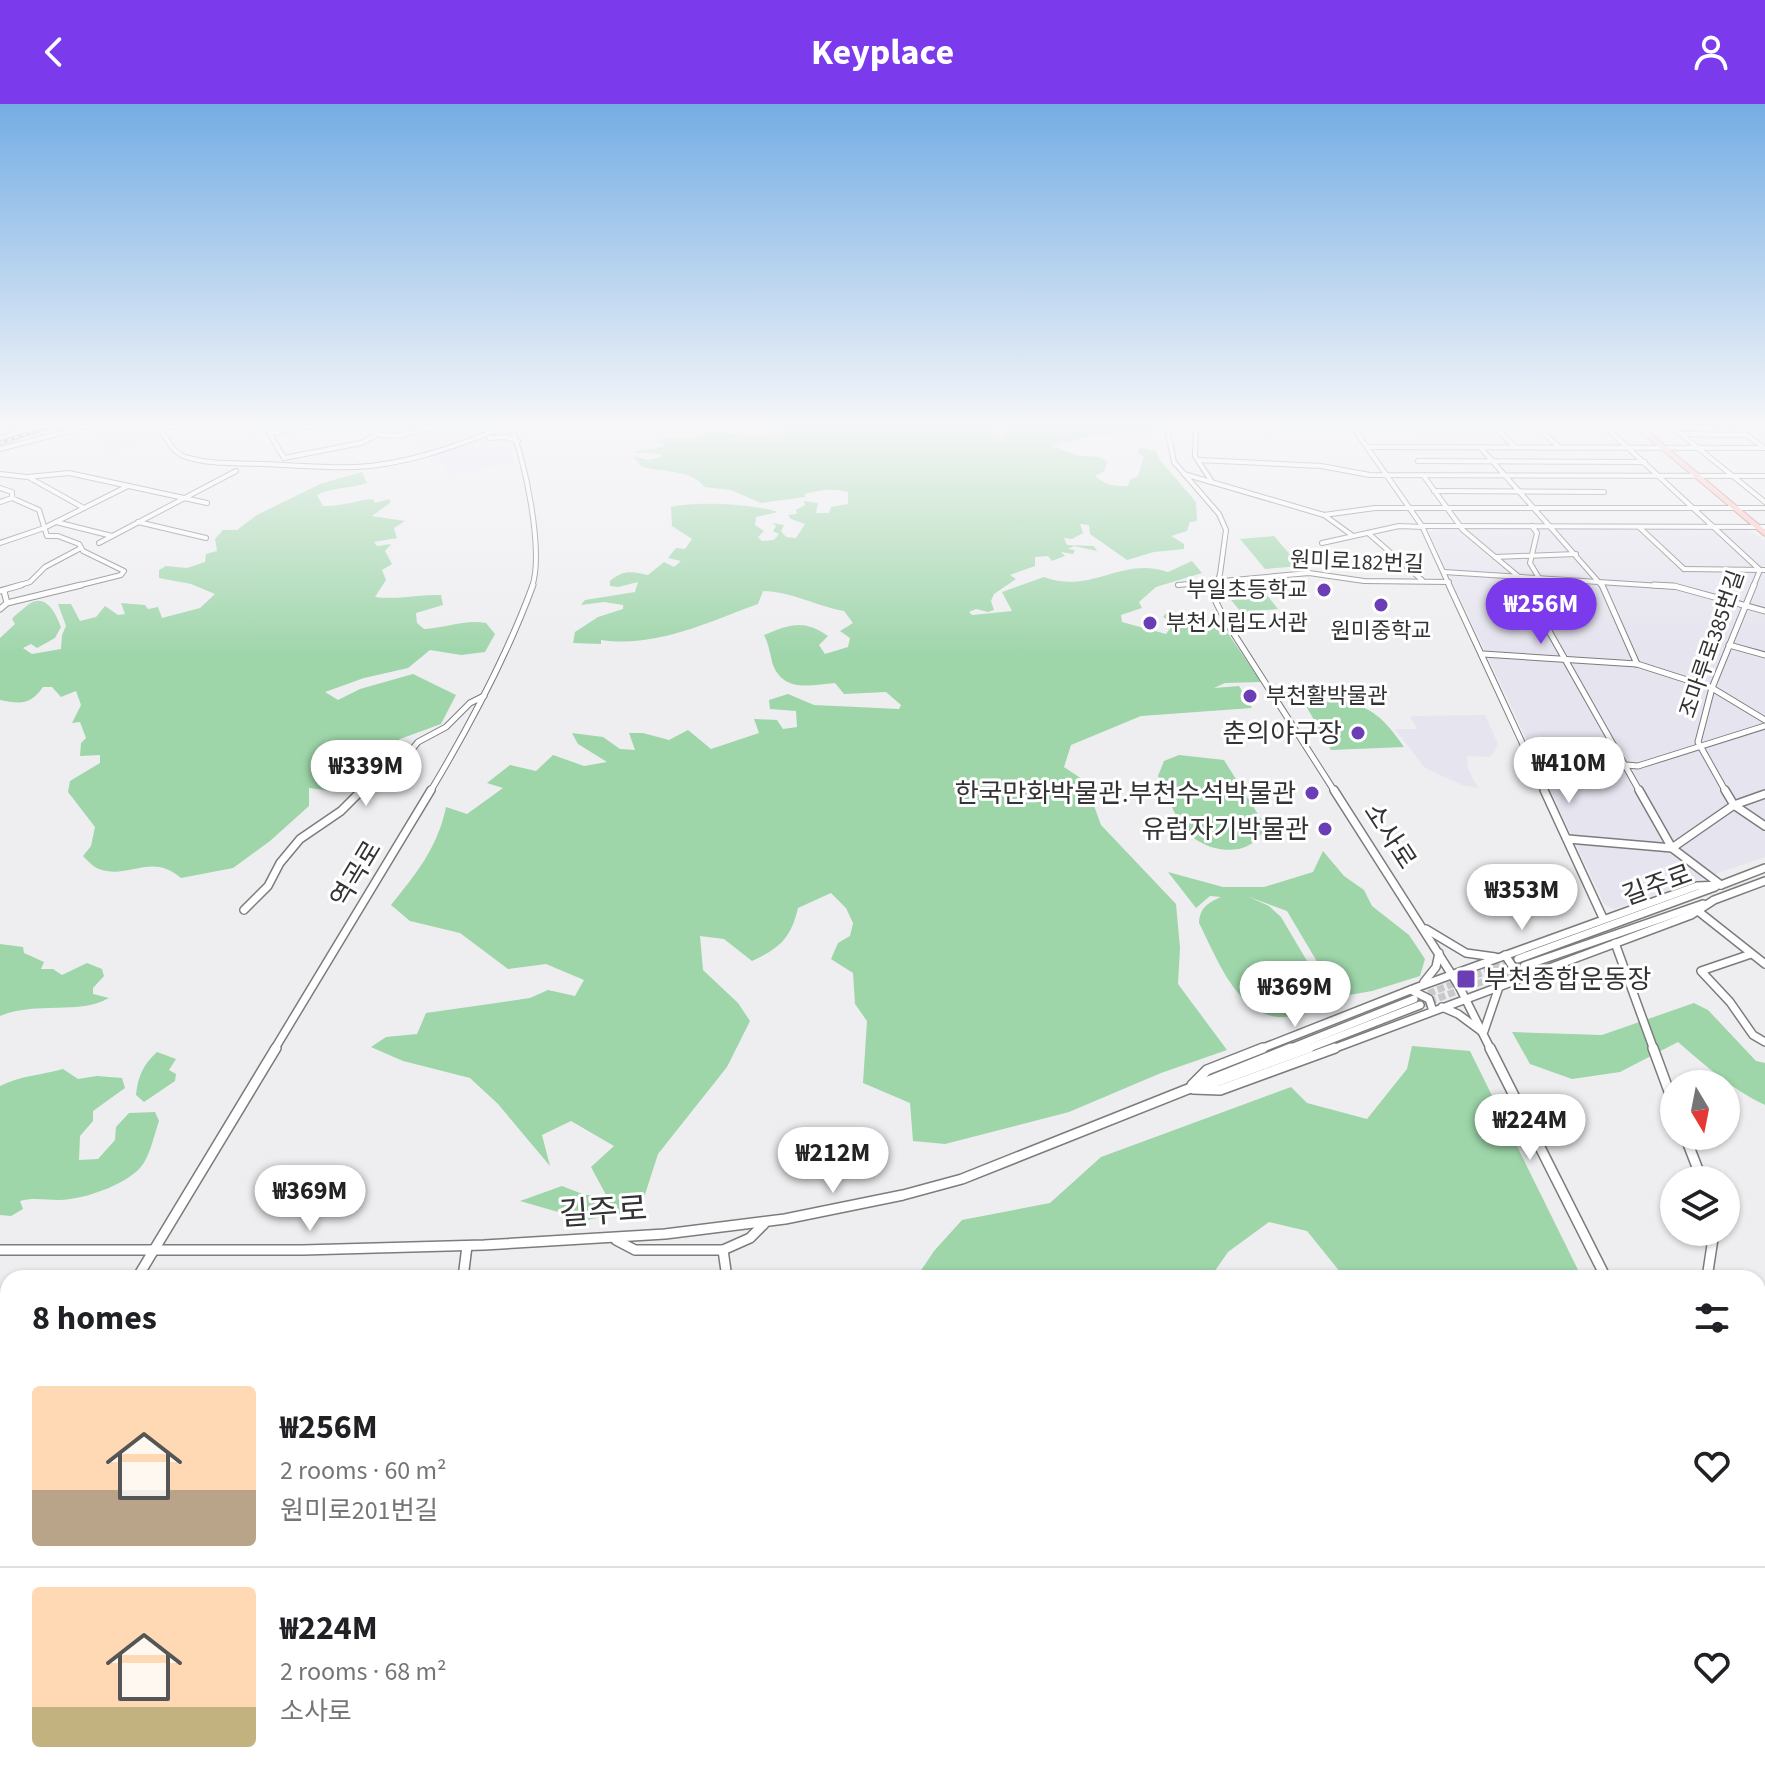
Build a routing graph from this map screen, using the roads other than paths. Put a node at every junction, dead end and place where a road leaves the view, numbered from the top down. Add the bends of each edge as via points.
1 (19, 501) edge
2 (72, 501) edge
3 (97, 501) edge
4 (178, 501) edge
5 (197, 501) edge
6 (529, 501) edge
7 (1208, 501) edge
8 (1278, 501) edge
9 (1405, 501) edge
10 (1442, 501) edge
11 (1529, 501) edge
12 (1685, 501) edge
13 (1728, 501) edge
14 (207, 503) dead end
15 (1765, 505) edge
16 (84, 508) junction
17 (1409, 508) junction
18 (1447, 508) junction
19 (1535, 508) junction
20 (1691, 508) junction
21 (1736, 508) junction
22 (1324, 515) junction
23 (56, 522) junction
24 (138, 522) junction
25 (1422, 526) junction
26 (1460, 526) junction
27 (1532, 526) junction
28 (1551, 526) junction
29 (1639, 527) junction
30 (1711, 527) junction
31 (1761, 527) edge
32 (44, 528) junction
33 (1368, 533) junction
34 (1765, 533) edge
35 (112, 536) junction
36 (1353, 536) junction
37 (206, 538) dead end
38 (0, 543) edge
39 (99, 543) dead end
40 (1322, 543) dead end
41 (79, 549) junction
42 (1531, 553) junction
43 (1576, 554) junction
44 (1495, 557) junction
45 (1684, 569) junction
46 (1762, 570) edge
47 (1444, 572) junction
48 (1519, 577) junction
49 (1539, 578) junction
50 (1422, 580) junction
51 (30, 582) junction
52 (1449, 582) junction
53 (1601, 582) junction
54 (1217, 584) junction
55 (1178, 585) dead end
56 (1674, 586) junction
57 (2, 591) edge
58 (46, 593) junction
59 (7, 603) junction
60 (1745, 606) junction
61 (0, 609) edge
62 (1765, 611) edge
63 (1729, 645) junction
64 (1483, 654) junction
65 (1765, 655) edge
66 (1566, 659) junction
67 (1637, 664) junction
68 (1712, 688) junction
69 (484, 696) junction
70 (1765, 720) edge
71 (1765, 726) edge
72 (1700, 746) junction
73 (1530, 757) junction
74 (1626, 765) junction
75 (1765, 794) edge
76 (1734, 805) junction
77 (1765, 826) edge
78 (1568, 839) junction
79 (1672, 848) junction
80 (1765, 868) edge
81 (1765, 881) edge
82 (1721, 885) junction
83 (1714, 900) junction
84 (1597, 904) junction
85 (244, 910) dead end
86 (1698, 911) junction
87 (1617, 914) junction
88 (1603, 918) junction
89 (1422, 926) junction
90 (1615, 943) junction
91 (1439, 953) junction
92 (1751, 954) junction
93 (1501, 956) junction
94 (1518, 959) tunnel mouth
95 (1765, 964) edge
96 (1524, 966) tunnel mouth
97 (1453, 975) junction
98 (1528, 975) junction
99 (1500, 984) junction
100 (1416, 995) junction
101 (1465, 997) junction
102 (1437, 1009) junction
103 (1483, 1032) junction
104 (1765, 1042) edge
105 (1661, 1070) edge
106 (1187, 1089) junction
107 (764, 1223) junction
108 (614, 1239) junction
109 (467, 1246) junction
110 (1712, 1246) edge
111 (0, 1250) edge
112 (154, 1250) junction
113 (723, 1250) junction
114 (142, 1270) edge
115 (464, 1270) edge
116 (726, 1270) edge
117 (1602, 1270) edge
118 (1708, 1270) edge

1 - 32 street via 39,510
2 - 16 street
3 - 16 street
4 - 24 street
5 - 14 street
6 - 69 street, 역곡로 via 536,539 534,581
7 - 54 street, bridge via 1226,530
8 - 22 street
9 - 17 street
10 - 18 street
11 - 19 street
12 - 20 street, 조마루로385번길
13 - 21 main road
15 - 21 street
16 - 23 street
17 - 18 street
17 - 22 street
17 - 25 street
18 - 19 street
18 - 26 street
19 - 20 street
19 - 28 street
20 - 21 street
20 - 30 street, 조마루로385번길
21 - 31 main road
22 - 36 street
23 - 32 street
23 - 35 street
24 - 35 street
24 - 37 street
25 - 26 street
25 - 33 street
25 - 47 street
26 - 27 street
26 - 44 street
27 - 28 street
27 - 42 street via 1537,533
28 - 29 street
28 - 43 street
29 - 30 street
29 - 45 street
30 - 31 street
30 - 46 street, 조마루로385번길
31 - 34 main road
32 - 38 street
32 - 41 street via 47,536 79,544
33 - 36 street
33 - 50 street
35 - 39 street
36 - 40 street
41 - 51 street via 45,567
41 - 58 street via 124,571
42 - 43 street
42 - 44 street
42 - 49 street via 1530,563
43 - 53 street
44 - 48 street
45 - 46 street
45 - 56 street
46 - 60 street, 조마루로385번길
47 - 48 street
47 - 52 street
48 - 49 street
48 - 66 street
49 - 53 street
50 - 52 street, 원미로182번길
50 - 54 street, 원미로182번길 via 1364,581 1309,573
51 - 57 street
51 - 58 street
52 - 64 street
53 - 56 street
53 - 67 street
54 - 55 street, 원미로182번길
54 - 89 street, 소사로 via 1216,602 1225,620
56 - 60 street
57 - 59 street
58 - 59 street
59 - 61 street
60 - 62 street
60 - 63 street, 조마루로385번길
63 - 65 street
63 - 68 street, 조마루로385번길
64 - 66 street
64 - 73 street
66 - 67 street
66 - 74 street
67 - 68 street
68 - 70 street
68 - 72 street, 조마루로385번길
69 - 85 street via 418,742 393,773 362,790 300,839
69 - 112 street, 역곡로
71 - 72 street
72 - 74 street
72 - 76 street
73 - 74 street
73 - 78 street
74 - 79 street
75 - 76 street
76 - 77 street
76 - 79 street
78 - 79 street
78 - 84 street
79 - 82 street
80 - 82 street, 길주로
81 - 83 street, 길주로
82 - 87 street, 길주로 via 1697,886
82 - 94 street, 길주로
83 - 86 street, 길주로
83 - 96 street, 길주로
84 - 87 street
84 - 88 street
86 - 90 street, 길주로
86 - 92 street
87 - 88 street, 길주로
88 - 93 street, 길주로
89 - 91 street, 소사로
89 - 93 street via 1466,953
90 - 98 street, 길주로
90 - 105 street
91 - 97 street, 소사로
91 - 100 street via 1436,967
92 - 95 street
92 - 104 street via 1701,971 1753,1035
93 - 97 street, 길주로
93 - 98 street
97 - 100 street, 길주로
97 - 101 street, 소사로
98 - 99 street, 길주로
99 - 101 street, 길주로
99 - 103 street
100 - 102 street
100 - 106 street, 길주로 via 1231,1078
100 - 106 street, 길주로 via 1207,1070
101 - 102 street, 길주로
101 - 103 street, 소사로
102 - 103 street via 1458,1014
102 - 106 street, 길주로 via 1220,1090
103 - 117 street, 소사로
106 - 107 street, 길주로 via 962,1179 892,1199
107 - 108 street, 길주로
107 - 113 street via 750,1238
108 - 109 street, 길주로
108 - 113 street via 635,1250
109 - 112 street, 길주로
109 - 115 street
110 - 118 street
111 - 112 street, 길주로
112 - 114 street, 역곡로
113 - 116 street

